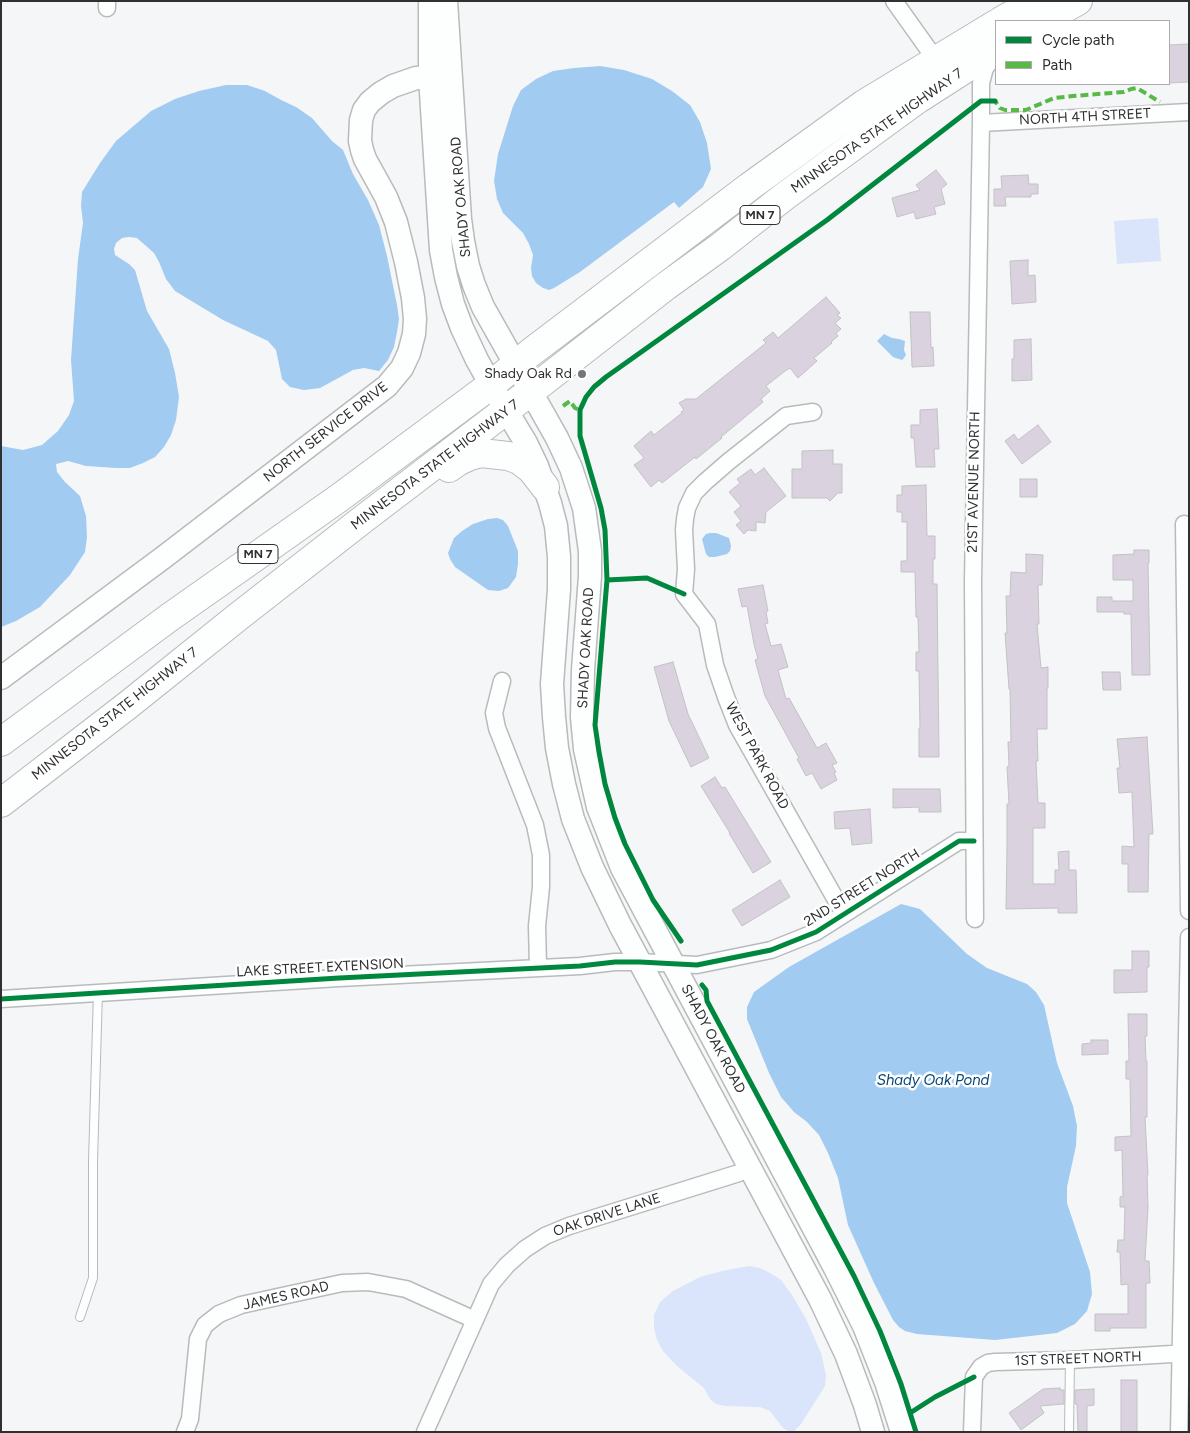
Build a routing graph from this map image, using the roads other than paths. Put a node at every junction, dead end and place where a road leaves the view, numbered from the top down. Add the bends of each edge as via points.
1 (430, 1) edge
2 (446, 1) edge
3 (894, 1) edge
4 (1036, 1) edge
5 (1078, 1) edge
6 (1003, 20) edge
7 (1044, 20) edge
8 (995, 25) edge
9 (995, 50) edge
10 (995, 54) edge
11 (936, 60) junction
12 (441, 76) junction
13 (1189, 112) edge
14 (981, 123) junction
15 (516, 365) junction
16 (491, 385) junction
17 (531, 391) junction
18 (506, 410) junction
19 (814, 412) dead end
20 (545, 487) junction
21 (1184, 524) dead end
22 (239, 616) junction
23 (1, 678) edge
24 (502, 681) dead end
25 (1, 742) edge
26 (1, 802) edge
27 (974, 841) junction
28 (1189, 911) edge
29 (844, 914) junction
30 (975, 919) dead end
31 (1189, 937) edge
32 (640, 962) junction
33 (673, 964) junction
34 (538, 967) junction
35 (98, 992) junction
36 (1, 999) edge
37 (750, 1168) junction
38 (80, 1318) dead end
39 (475, 1320) junction
40 (1184, 1354) edge
41 (1070, 1360) junction
42 (186, 1432) edge
43 (425, 1432) edge
44 (873, 1432) edge
45 (902, 1432) edge
46 (972, 1432) edge
47 (1069, 1432) edge
48 (1179, 1432) edge

1 - 12 main road, SHADY OAK ROAD
2 - 12 main road, SHADY OAK ROAD
3 - 11 street
4 - 6 highway
5 - 7 highway
8 - 11 highway, MINNESOTA STATE HIGHWAY 7 / MN 7
9 - 17 highway, MINNESOTA STATE HIGHWAY 7 / MN 7 via 918,99 785,196
10 - 14 street, 21ST AVENUE NORTH via 984,68
11 - 15 highway, MINNESOTA STATE HIGHWAY 7 / MN 7 via 864,104 748,187
12 - 15 main road, SHADY OAK ROAD via 468,266 482,306
12 - 16 main road, SHADY OAK ROAD via 441,250 453,304
12 - 23 main road, NORTH SERVICE DRIVE via 416,78 381,92 364,110 360,131 365,159 396,222 413,298 414,334 402,368 387,386
13 - 14 street, NORTH 4TH STREET
14 - 27 street, 21ST AVENUE NORTH via 973,581
15 - 16 highway, MINNESOTA STATE HIGHWAY 7 / MN 7
15 - 17 main road, SHADY OAK ROAD
16 - 18 main road, SHADY OAK ROAD
16 - 25 highway, MINNESOTA STATE HIGHWAY 7 / MN 7
17 - 18 highway, MINNESOTA STATE HIGHWAY 7 / MN 7
17 - 33 main road, SHADY OAK ROAD via 571,468 588,530 590,576 582,717 585,749 598,807 622,868
18 - 20 main road, SHADY OAK ROAD via 526,443
18 - 22 highway, MINNESOTA STATE HIGHWAY 7 / MN 7
19 - 29 street, WEST PARK ROAD via 786,416 694,493 685,519 684,594 707,624 715,665 737,725
20 - 22 highway via 519,460 489,453 470,456
20 - 32 main road, SHADY OAK ROAD via 556,526 559,557 552,684 557,748 564,784 573,819 592,868
21 - 28 street
22 - 26 highway, MINNESOTA STATE HIGHWAY 7 / MN 7
24 - 34 street via 494,713 497,728 535,825 541,855
27 - 29 street, 2ND STREET NORTH via 959,841
27 - 30 street, 21ST AVENUE NORTH
29 - 33 street, 2ND STREET NORTH via 816,932 771,950 696,966
31 - 40 street
32 - 33 street, 2ND STREET NORTH
32 - 34 street, LAKE STREET EXTENSION
32 - 37 main road, SHADY OAK ROAD
33 - 45 main road, SHADY OAK ROAD via 864,1326
34 - 35 street, LAKE STREET EXTENSION
35 - 36 street, LAKE STREET EXTENSION
35 - 38 lane via 93,1278
37 - 39 street, OAK DRIVE LANE via 545,1236 525,1249 491,1284
37 - 44 main road, SHADY OAK ROAD via 839,1338 866,1405
39 - 42 street, JAMES ROAD via 406,1289 368,1282 342,1283 241,1305 219,1314 205,1325 198,1339
39 - 43 street, OAK DRIVE LANE
40 - 41 street, 1ST STREET NORTH
40 - 48 street
41 - 46 street, 1ST STREET NORTH via 995,1362 981,1367 974,1377
41 - 47 lane

